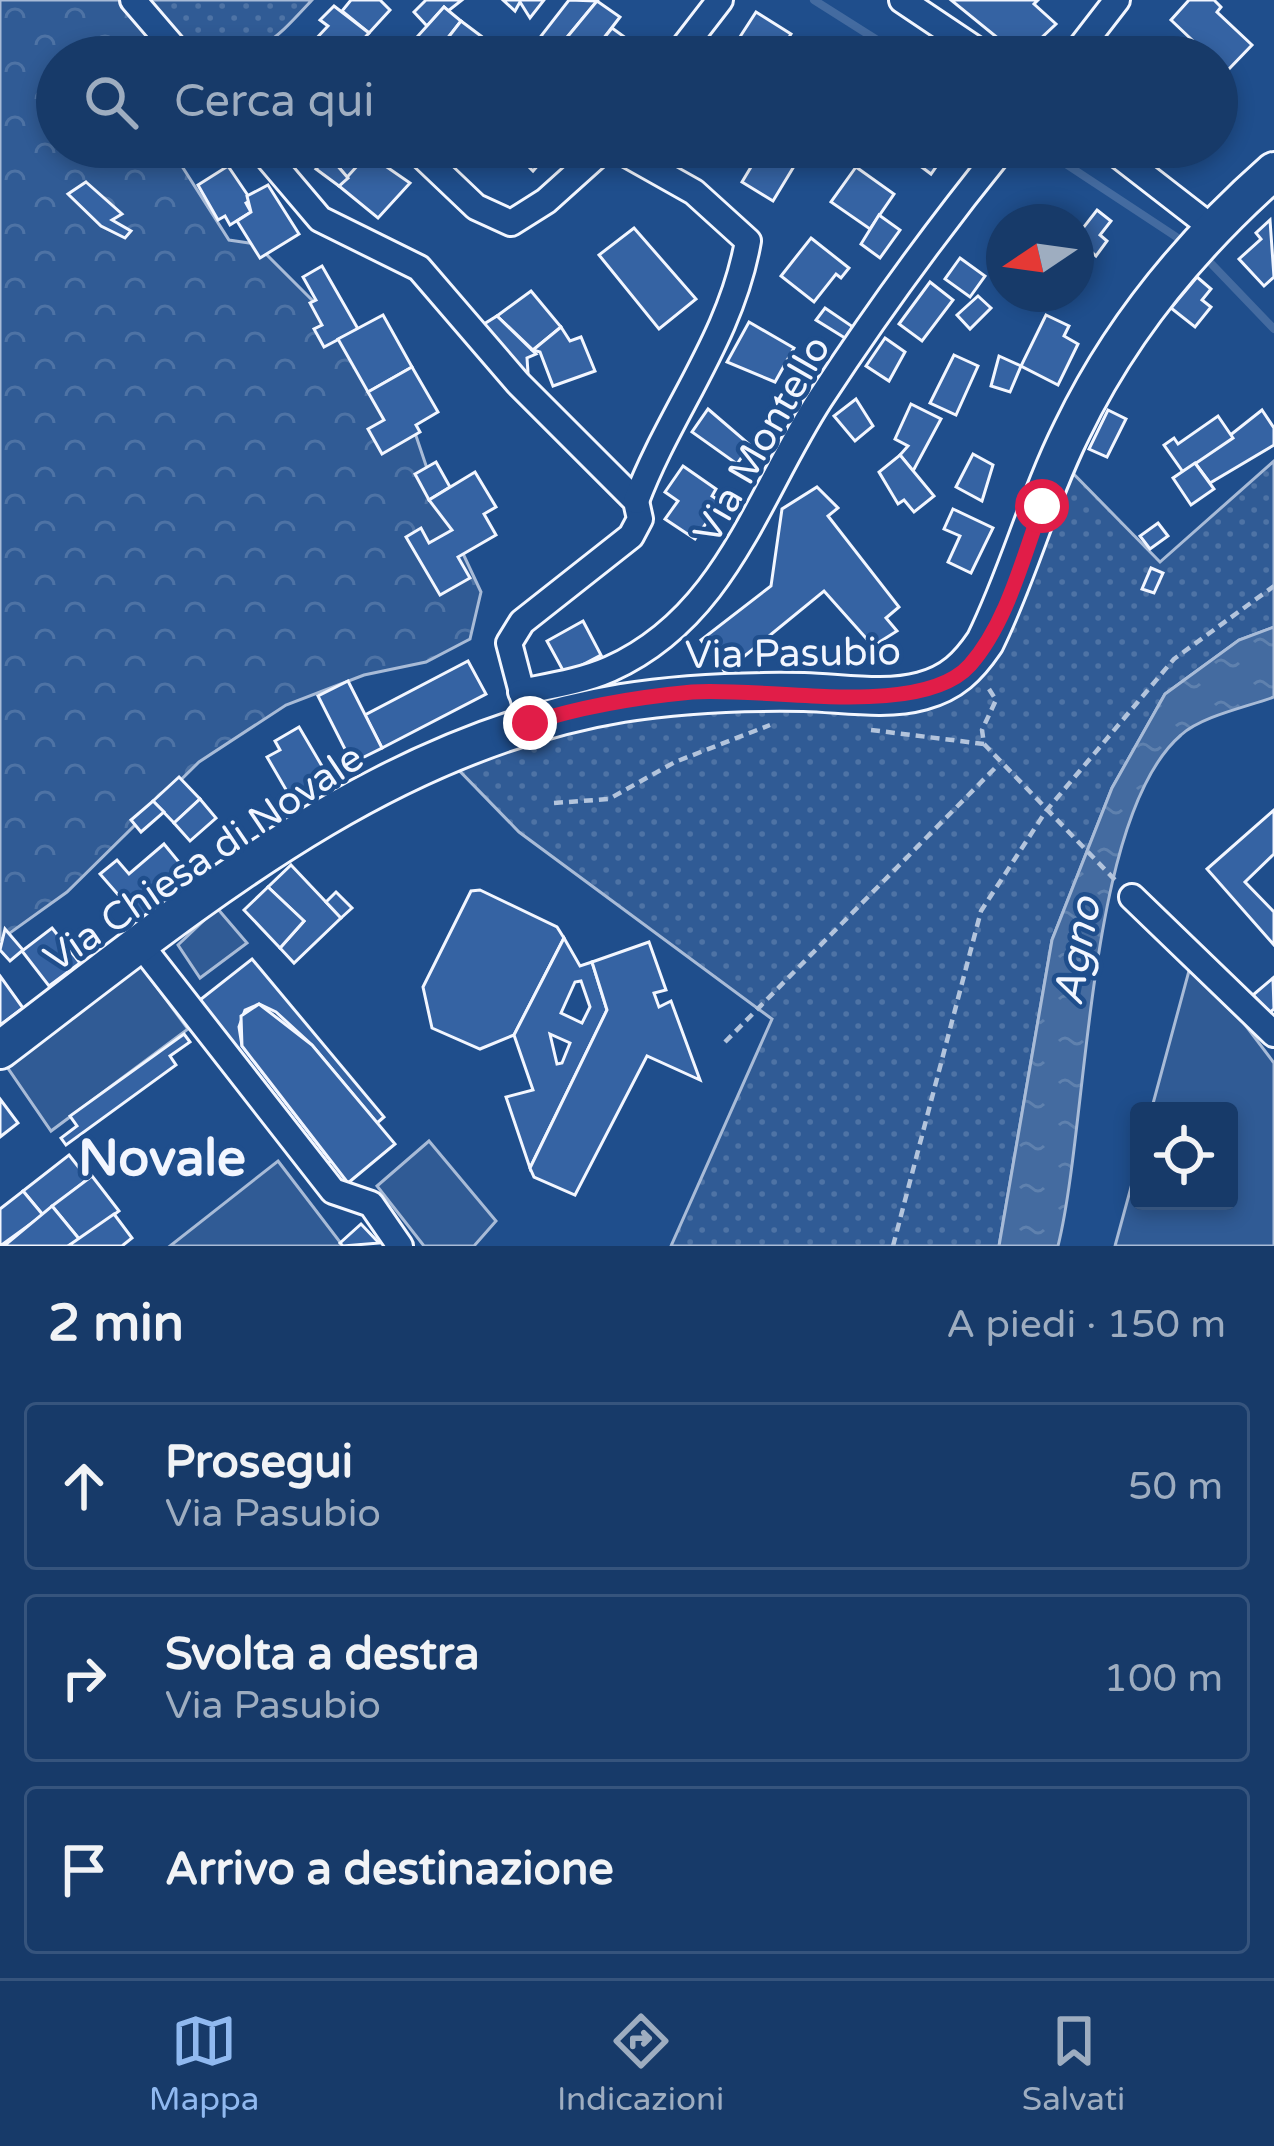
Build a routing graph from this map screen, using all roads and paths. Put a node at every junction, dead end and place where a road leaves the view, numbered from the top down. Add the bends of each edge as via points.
1 (133, 0) edge
2 (720, 0) edge
3 (902, 0) edge
4 (1117, 0) edge
5 (164, 36) edge
6 (692, 36) edge
7 (956, 36) edge
8 (1089, 36) edge
9 (277, 168) edge
10 (435, 168) edge
11 (585, 168) edge
12 (649, 168) edge
13 (988, 168) edge
14 (1127, 168) edge
15 (1274, 171) edge
16 (1195, 244) junction
17 (636, 501) junction
18 (1274, 586) edge
19 (947, 682) junction
20 (525, 707) junction
21 (787, 722) dead end
22 (861, 728) dead end
23 (984, 744) junction
24 (999, 764) junction
25 (554, 803) dead end
26 (1046, 811) junction
27 (1132, 897) joint
28 (140, 944) junction
29 (1274, 1034) edge
30 (725, 1042) dead end
31 (0, 1050) edge
32 (400, 1246) edge
33 (892, 1246) edge

1 - 5 street
2 - 6 street
3 - 7 street
4 - 8 street
9 - 17 street via 320,219 419,268
10 - 11 street via 476,207 512,224
12 - 17 street via 694,192 748,241 738,294
13 - 20 street, Via Montello via 817,403 719,580 638,654
14 - 16 street
15 - 16 main road, Via Pasubio
16 - 19 main road, Via Pasubio via 1071,430 985,642
17 - 20 street via 640,519 631,536 522,622 509,643
18 - 26 path via 1174,659
19 - 20 main road, Via Pasubio via 903,695 693,692
19 - 23 path via 964,704 995,691
20 - 28 main road, Via Chiesa di Novale via 349,800
21 - 25 path via 675,762 609,799
22 - 23 path
23 - 24 path
24 - 26 path
24 - 30 path
26 - 27 path
26 - 33 path via 981,911
27 - 29 street
28 - 31 main road, Via Chiesa di Novale
28 - 32 street via 333,1191 370,1204

